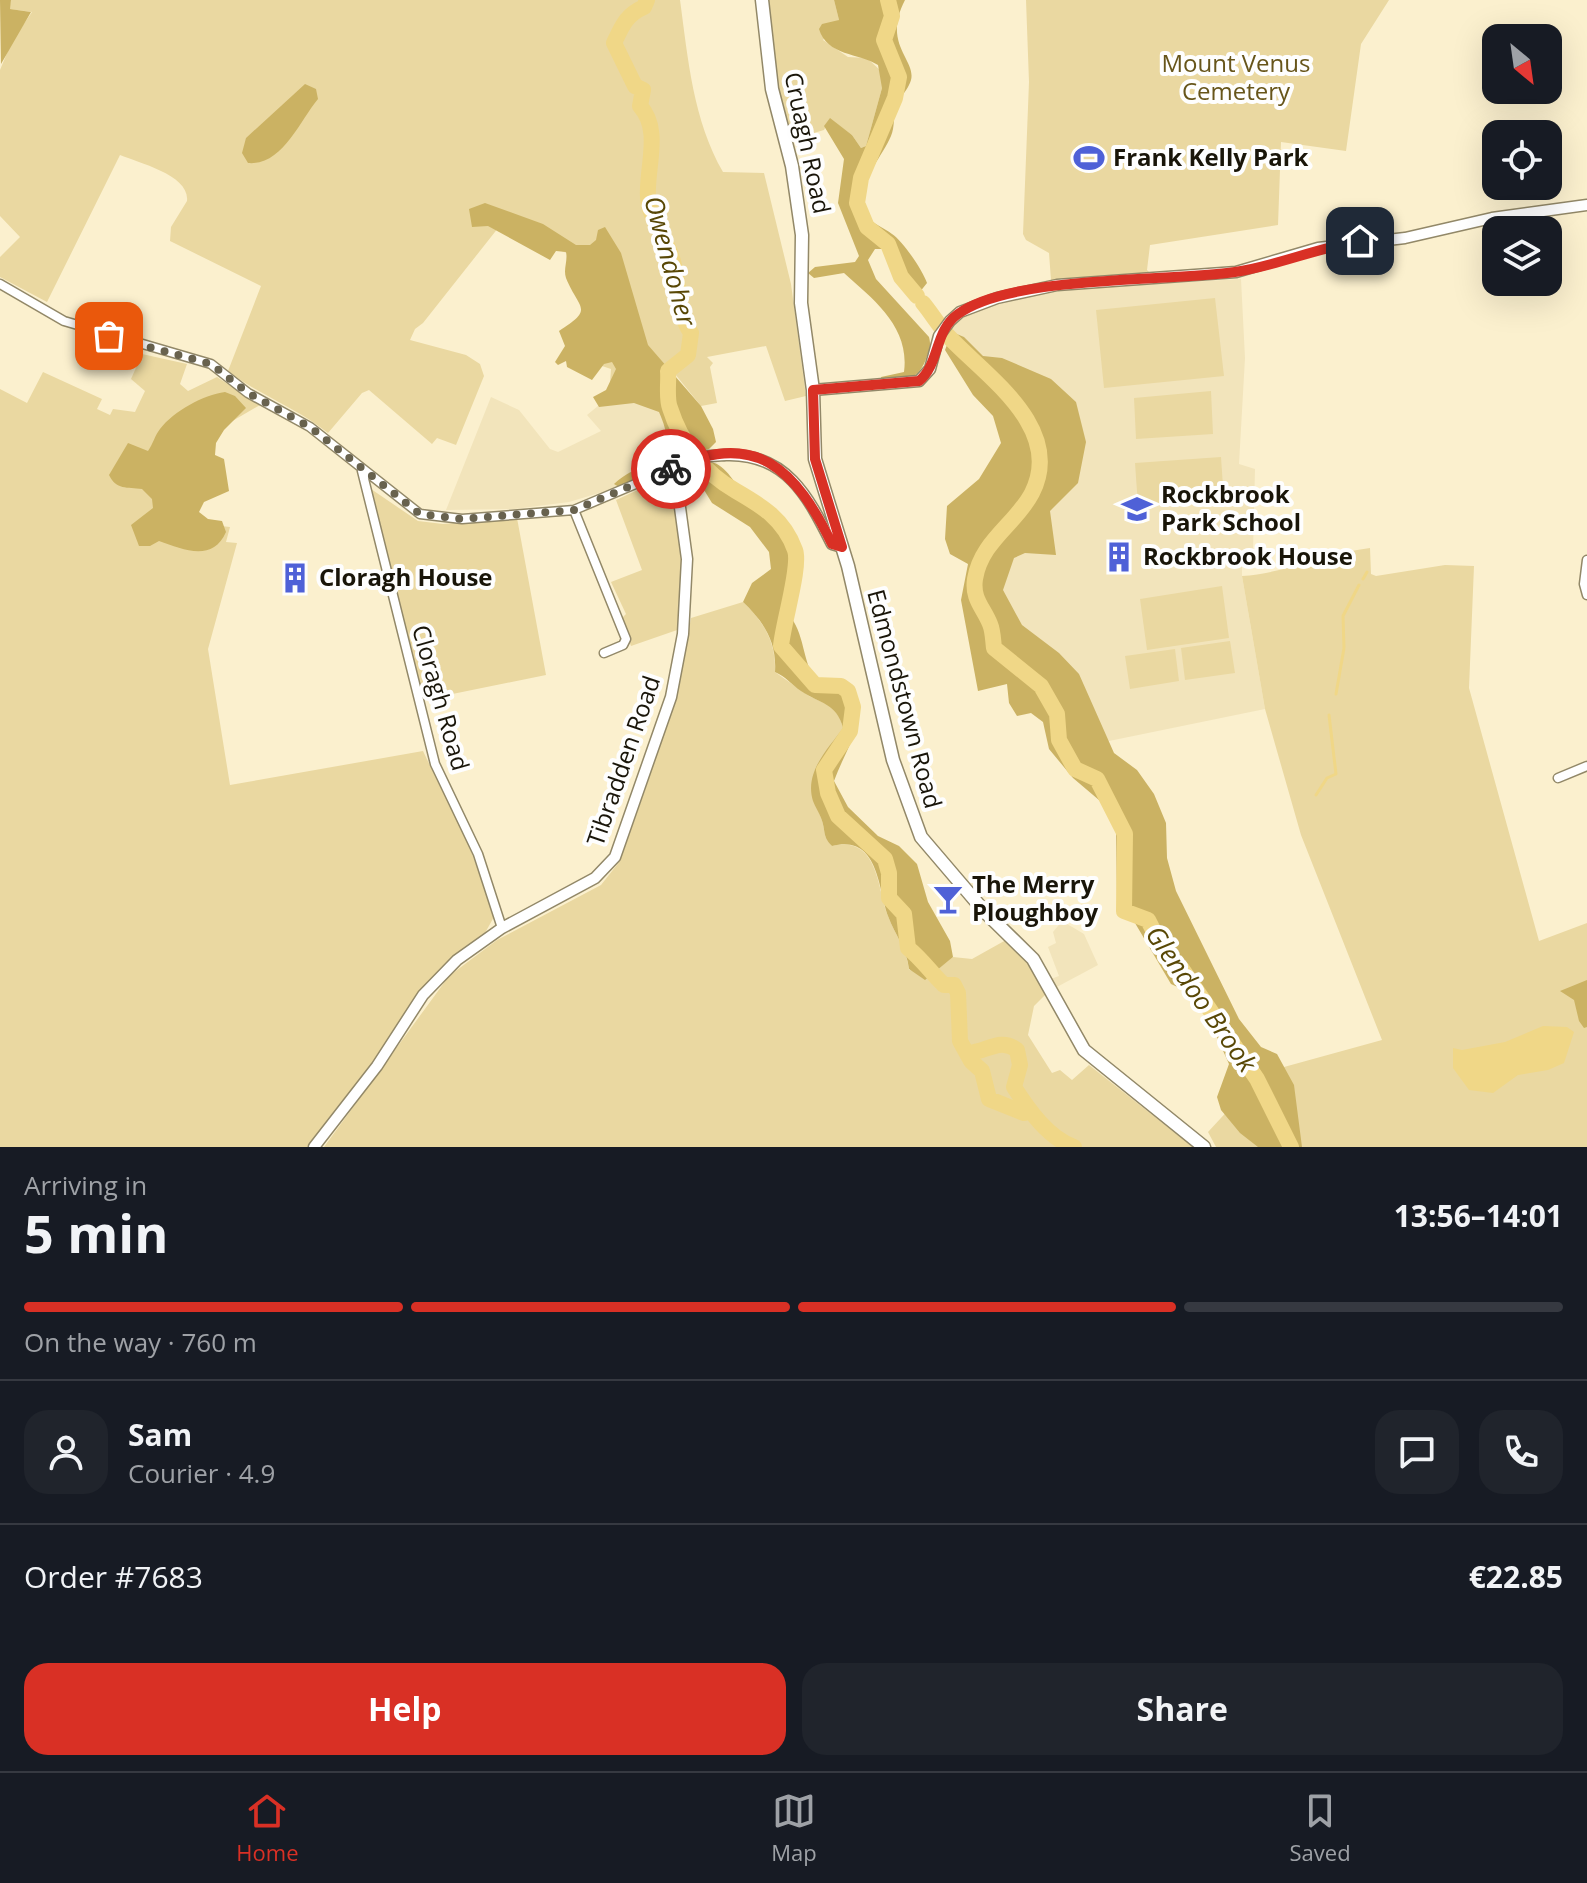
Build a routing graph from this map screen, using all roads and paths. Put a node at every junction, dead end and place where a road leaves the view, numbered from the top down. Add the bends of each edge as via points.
1 (762, 0) edge
2 (1587, 205) edge
3 (0, 284) edge
4 (813, 390) junction
5 (683, 463) junction
6 (362, 471) junction
7 (574, 510) junction
8 (842, 547) junction
9 (1587, 560) edge
10 (1587, 595) edge
11 (604, 653) dead end
12 (1587, 766) edge
13 (1558, 778) dead end
14 (502, 928) junction
15 (314, 1147) edge
16 (1204, 1147) edge

1 - 4 main road, Cruagh Road via 772,89 799,209 801,303
2 - 4 street via 1318,248 1236,272 1031,290 970,307 946,325 930,369 919,381
3 - 6 street via 67,322 211,364 248,393 310,427
4 - 8 main road, Edmondstown Road via 815,459
5 - 7 street
5 - 8 street via 712,455 759,456 795,481 832,544
5 - 14 street, Tibradden Road via 676,478 687,559 683,634 671,697 615,857 595,878
6 - 7 street via 420,514 462,519
6 - 14 street, Cloragh Road via 435,764 478,854
7 - 11 street via 626,639
8 - 16 main road, Edmondstown Road via 893,760 921,837 985,912 1027,950 1084,1050
9 - 10 street
12 - 13 street
14 - 15 street, Tibradden Road via 468,951 423,995

